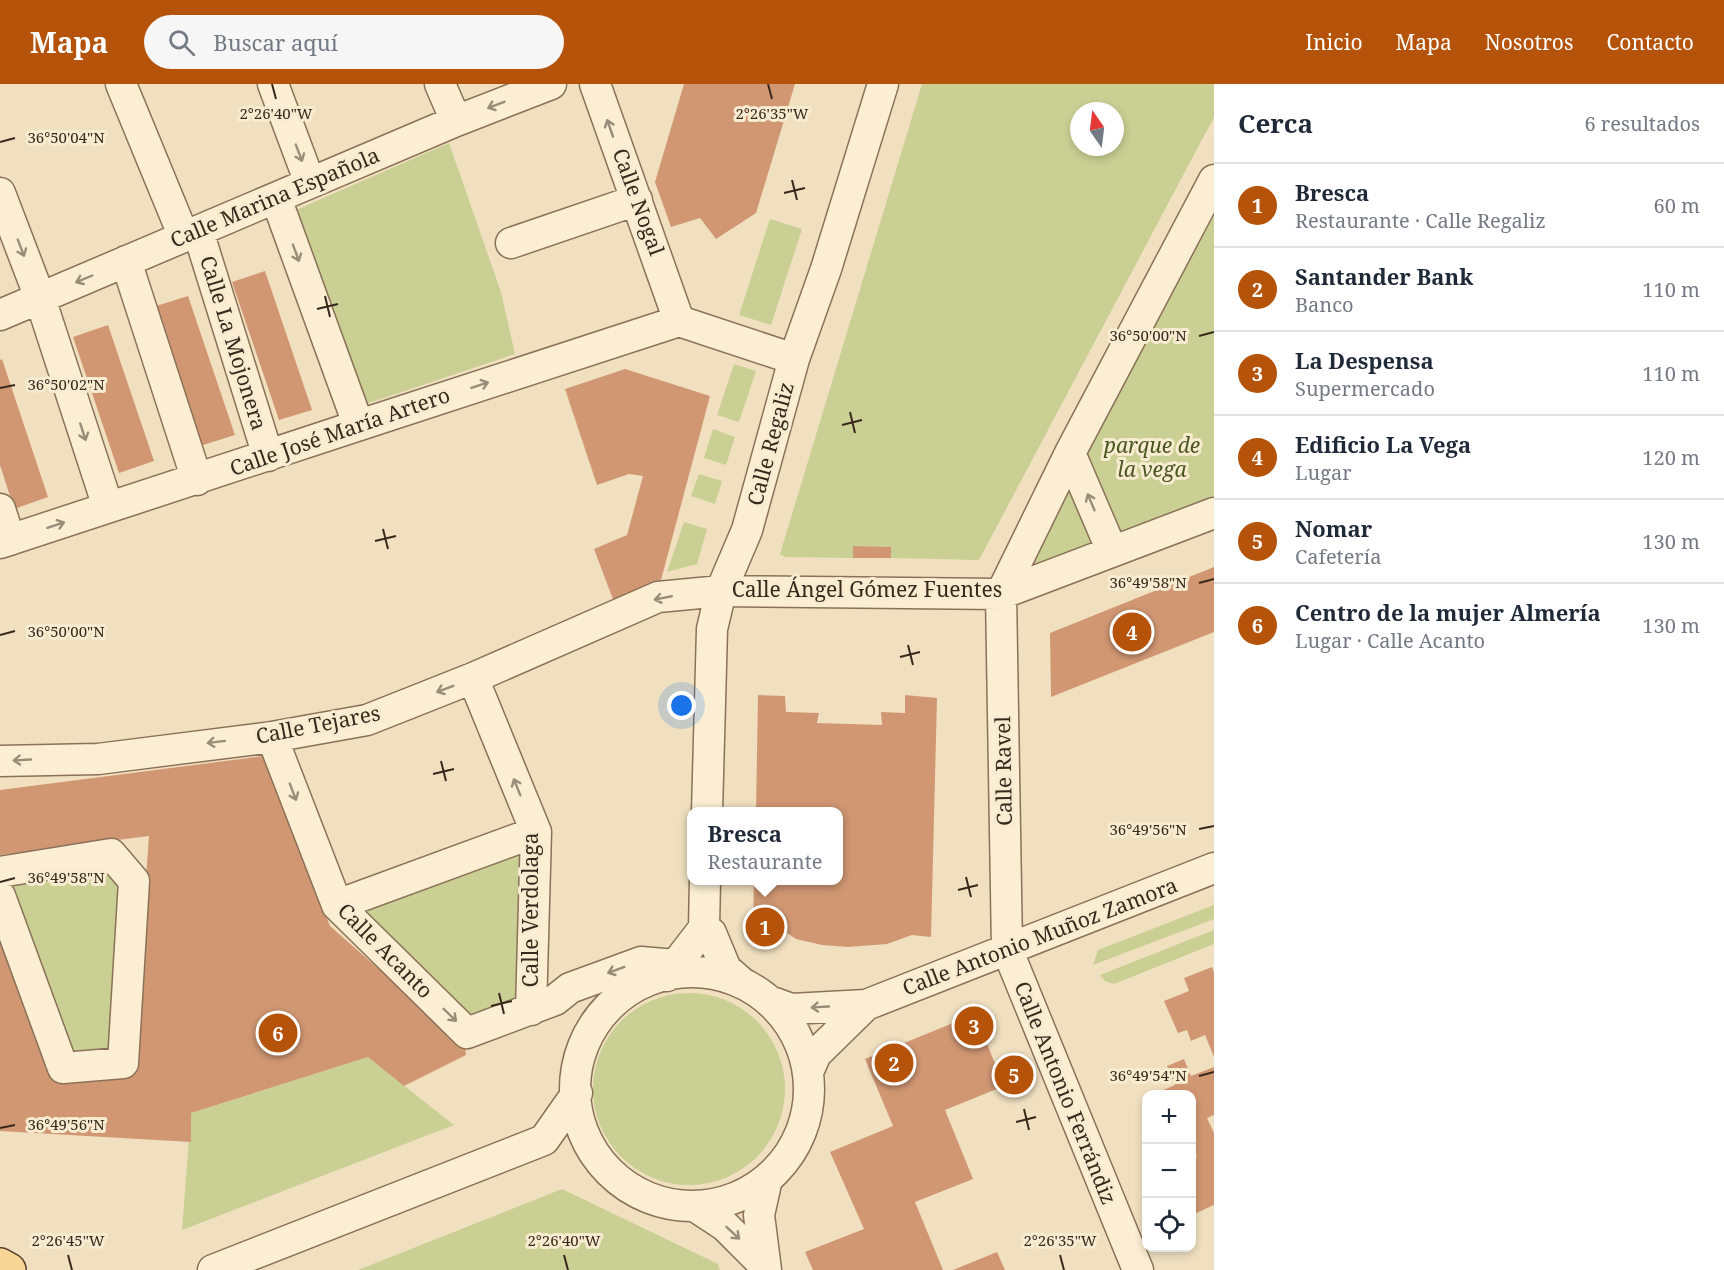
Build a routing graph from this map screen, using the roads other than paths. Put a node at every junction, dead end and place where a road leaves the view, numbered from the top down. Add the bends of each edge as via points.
1 (121, 84) edge
2 (273, 84) edge
3 (440, 84) edge
4 (551, 84) edge
5 (595, 84) edge
6 (883, 84) edge
7 (456, 121) junction
8 (1214, 180) edge
9 (310, 183) junction
10 (0, 193) edge
11 (276, 198) junction
12 (637, 200) junction
13 (191, 234) junction
14 (512, 243) dead end
15 (126, 261) junction
16 (40, 298) junction
17 (0, 315) edge
18 (679, 321) junction
19 (794, 359) junction
20 (358, 424) junction
21 (1070, 453) junction
22 (268, 456) junction
23 (197, 480) junction
24 (108, 507) junction
25 (0, 509) edge
26 (1214, 513) edge
27 (5, 542) edge
28 (1112, 551) junction
29 (721, 591) junction
30 (1001, 594) junction
31 (473, 678) junction
32 (272, 737) junction
33 (0, 761) edge
34 (707, 807) edge
35 (536, 832) junction
36 (1214, 868) edge
37 (0, 872) edge
38 (705, 885) edge
39 (0, 896) edge
40 (337, 905) junction
41 (704, 928) junction
42 (1006, 949) junction
43 (678, 970) junction
44 (741, 982) junction
45 (775, 1003) junction
46 (543, 1005) junction
47 (866, 1005) junction
48 (596, 1022) junction
49 (808, 1072) junction
50 (577, 1093) junction
51 (544, 1140) junction
52 (592, 1152) junction
53 (767, 1179) junction
54 (696, 1207) junction
55 (0, 1266) edge
56 (765, 1268) edge
57 (9, 1270) edge
58 (213, 1270) edge
59 (1138, 1270) edge

1 - 13 street, Calle La Mojonera
2 -> 9 street
3 - 7 street
4 -> 7 street, Calle Marina Española
12 -> 5 street, Calle Nogal
6 - 19 street, Calle Regaliz
7 - 9 street, Calle Marina Española
8 - 21 street
9 - 11 street, Calle Marina Española
10 -> 16 street
11 - 13 street, Calle Marina Española
11 -> 20 street
12 - 14 street
12 - 18 street, Calle Nogal
13 - 15 street, Calle Marina Española
13 - 22 street, Calle La Mojonera
15 -> 16 street, Calle Marina Española
15 - 23 street
16 - 17 street, Calle Marina Española
16 -> 24 street
18 - 19 street
20 -> 18 street, Calle José María Artero
19 - 29 street, Calle Regaliz via 747,530
20 - 22 street, Calle José María Artero
28 -> 21 street
21 - 30 street
22 - 23 street, Calle José María Artero
23 - 24 street, Calle José María Artero
27 -> 24 street, Calle José María Artero
25 - 27 street
26 - 28 street, Calle Ángel Gómez Fuentes
28 - 30 street, Calle Ángel Gómez Fuentes
29 - 30 street, Calle Ángel Gómez Fuentes
29 -> 31 street, Calle Tejares via 658,597
29 - 34 street, Calle Regaliz via 712,628
30 - 42 street, Calle Ravel
31 -> 32 street, Calle Tejares via 367,720
35 -> 31 street, Calle Verdolaga
32 -> 33 street, Calle Tejares via 98,759
32 -> 40 street, Calle Acanto
35 - 40 street
35 - 46 street, Calle Verdolaga
36 - 42 street, Calle Antonio Muñoz Zamora
37 - 39 street via 111,854 134,881 123,1063 63,1068
38 - 41 street
40 -> 46 street, Calle Acanto via 467,1033
41 - 43 street
41 - 44 street via 711,933 726,969
42 - 47 street, Calle Antonio Muñoz Zamora
42 - 59 street, Calle Antonio Ferrándiz
43 - 44 street, Calle Acanto
43 -> 46 street, Calle Acanto via 641,962 570,988
43 - 48 street via 652,978 621,995
44 - 45 street
47 -> 45 street, Calle Antonio Muñoz Zamora via 791,1009
45 - 49 street via 798,1036
46 - 48 street via 584,1005
47 - 49 street, Calle Antonio Muñoz Zamora via 816,1054
48 - 50 street via 575,1074
49 - 53 street via 803,1131 781,1167
50 - 51 street
50 - 52 street via 579,1124
51 - 52 street
51 - 58 street
52 - 54 street via 621,1183 653,1201
53 - 54 street via 730,1201
53 - 56 street via 759,1215
54 -> 56 street via 725,1226
55 - 57 main road

